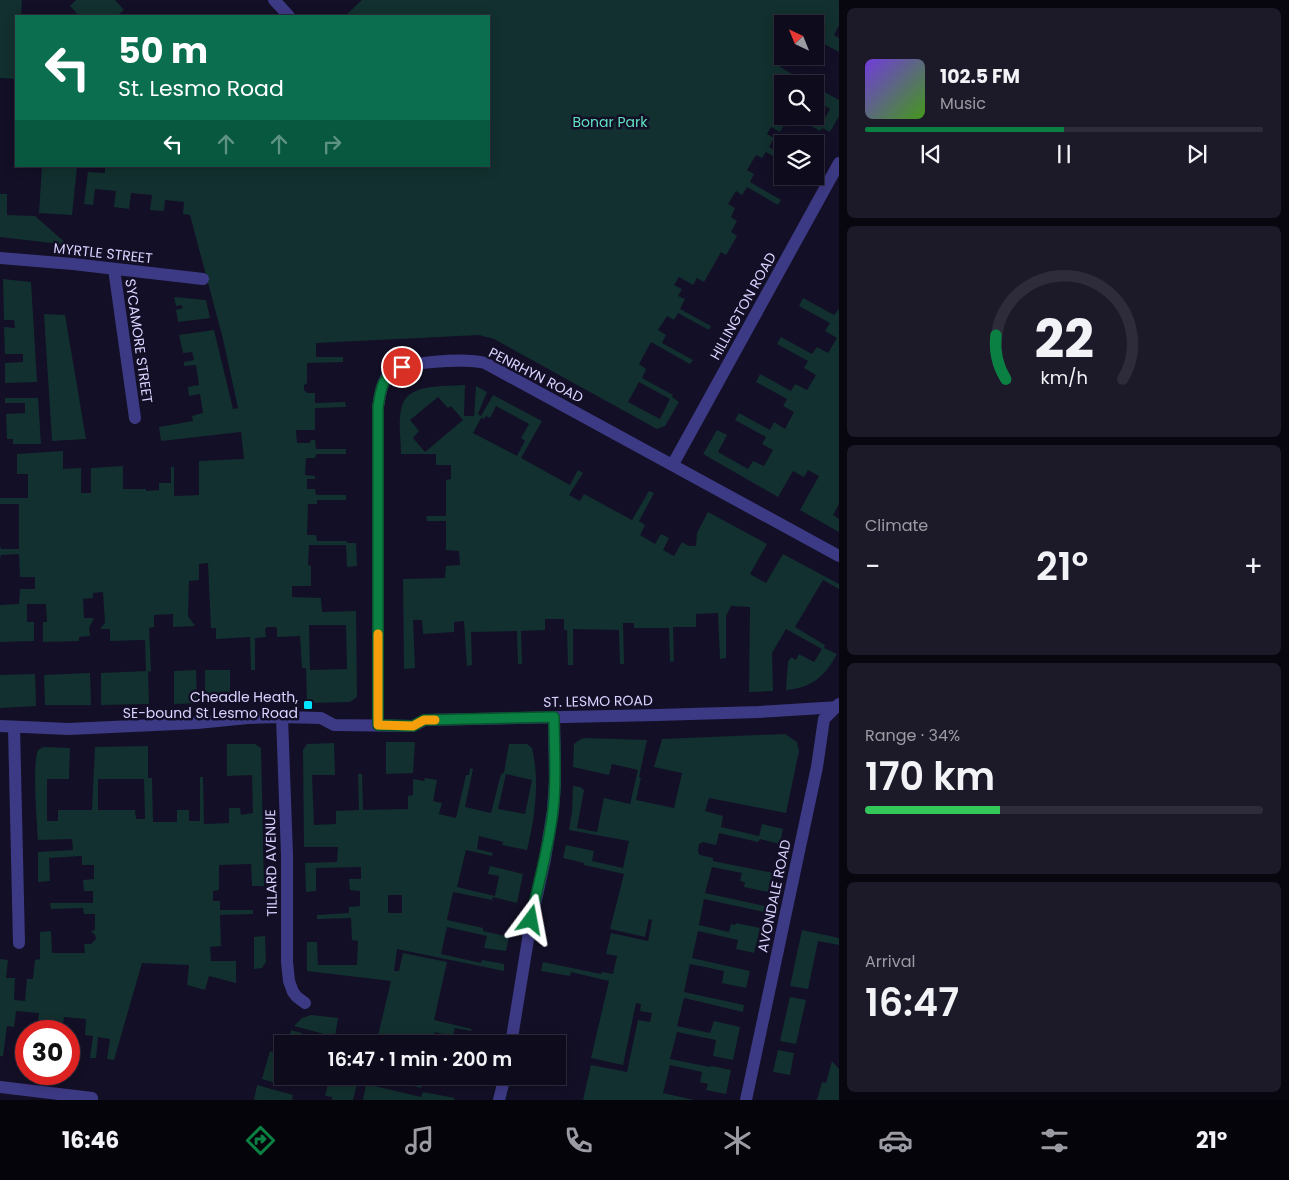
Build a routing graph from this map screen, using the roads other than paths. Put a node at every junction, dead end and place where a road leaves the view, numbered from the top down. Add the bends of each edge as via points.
1 (274, 0) edge
2 (288, 15) edge
3 (839, 163) edge
4 (0, 258) edge
5 (114, 269) junction
6 (203, 279) dead end
7 (136, 418) dead end
8 (673, 464) junction
9 (839, 556) edge
10 (838, 706) edge
11 (282, 717) junction
12 (554, 717) junction
13 (378, 725) junction
14 (0, 726) edge
15 (14, 727) junction
16 (19, 943) dead end
17 (305, 1003) dead end
18 (513, 1035) edge
19 (502, 1085) edge
20 (0, 1087) edge
21 (92, 1098) dead end
22 (498, 1100) edge
23 (746, 1100) edge

1 - 2 street
3 - 8 street, HILLINGTON ROAD
4 - 5 street, MYRTLE STREET
5 - 6 street, MYRTLE STREET
5 - 7 street, SYCAMORE STREET
8 - 9 street, PENRHYN ROAD
8 - 13 street, PENRHYN ROAD via 485,363 456,360 392,372 384,382 378,407
10 - 12 street, ST. LESMO ROAD via 759,712
10 - 23 street, AVONDALE ROAD via 824,719 817,767
11 - 13 street, ST. LESMO ROAD via 321,718 334,725
11 - 15 street, ST. LESMO ROAD via 69,729
11 - 17 street, TILLARD AVENUE via 287,962 289,981 297,997
12 - 13 street, ST. LESMO ROAD via 424,720 413,726
12 - 18 street via 556,781 553,810
14 - 15 street, ST. LESMO ROAD
15 - 16 street
19 - 22 street
20 - 21 street

